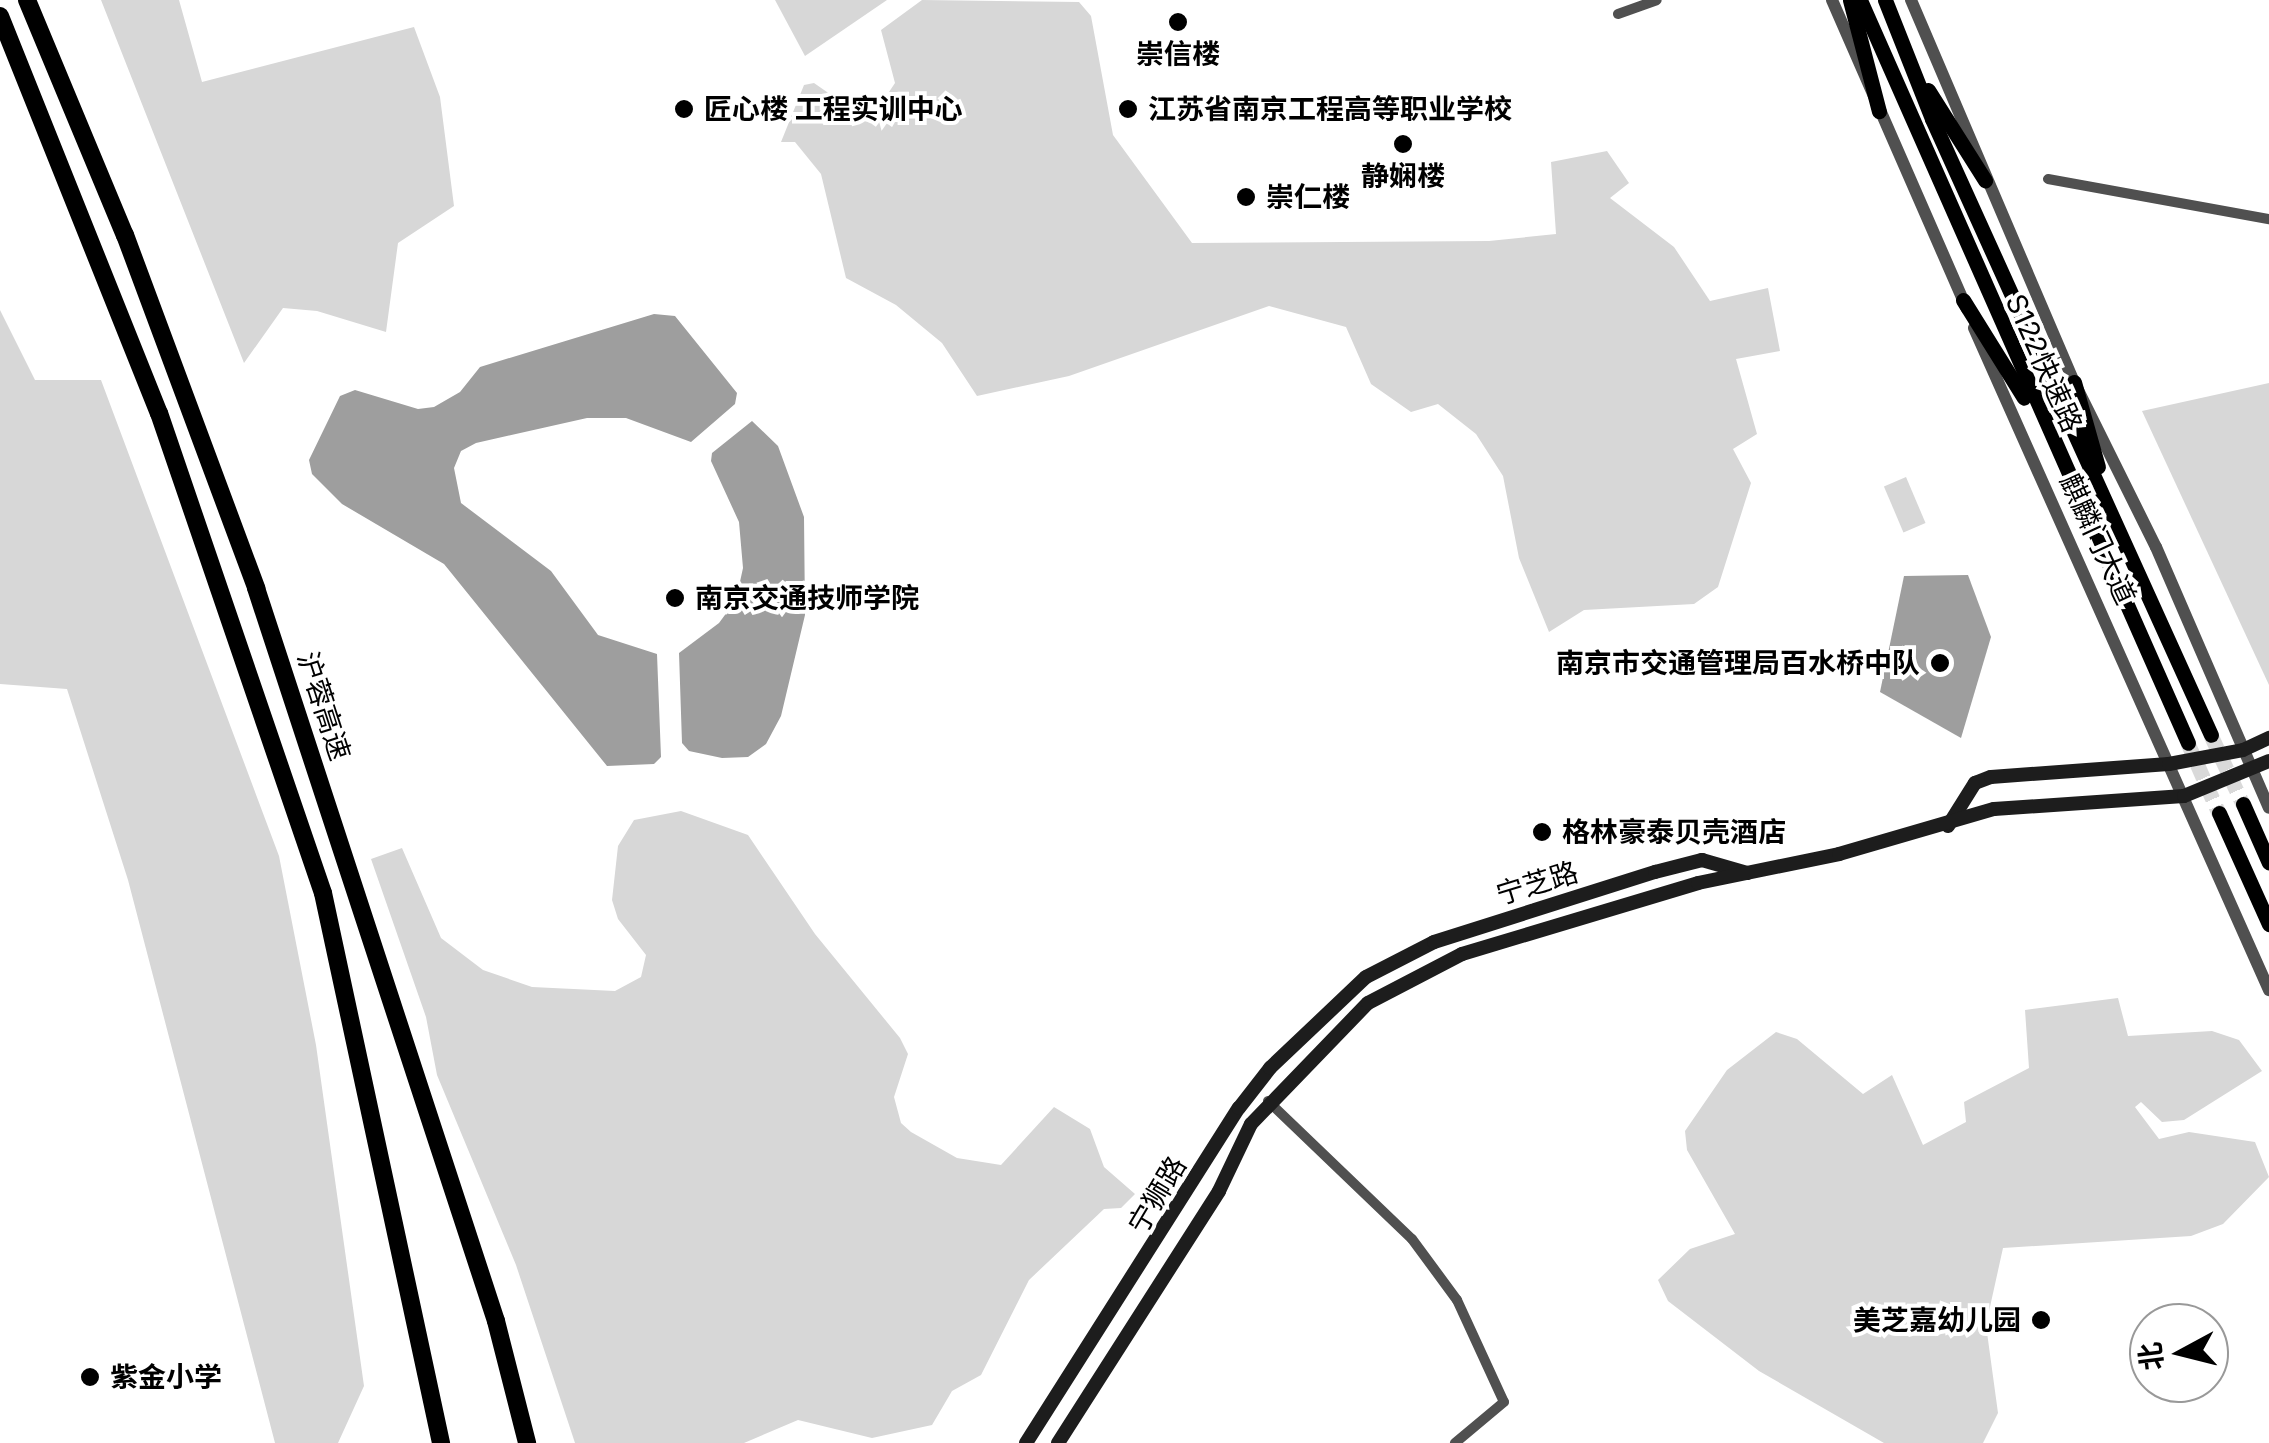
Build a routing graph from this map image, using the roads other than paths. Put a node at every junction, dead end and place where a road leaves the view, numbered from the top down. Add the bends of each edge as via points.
1 (27, 0) edge
2 (1657, 0) edge
3 (1832, 0) edge
4 (1850, 0) edge
5 (1860, 0) edge
6 (1885, 0) edge
7 (1911, 0) edge
8 (1618, 14) dead end
9 (0, 16) edge
10 (1904, 53) junction
11 (1879, 111) junction
12 (2048, 179) dead end
13 (1985, 180) junction
14 (2269, 219) edge
15 (1962, 300) junction
16 (2074, 382) junction
17 (2048, 436) junction
18 (2113, 519) junction
19 (2212, 734) tunnel mouth
20 (2269, 738) edge
21 (2188, 744) tunnel mouth
22 (2243, 750) junction
23 (2269, 761) edge
24 (2169, 764) junction
25 (2252, 770) junction
26 (2184, 796) junction
27 (2243, 804) tunnel mouth
28 (2269, 808) edge
29 (2219, 813) tunnel mouth
30 (1948, 826) junction
31 (2269, 863) edge
32 (1748, 874) junction
33 (2269, 924) edge
34 (1350, 990) joint
35 (2269, 990) edge
36 (1368, 1003) joint
37 (1268, 1102) junction
38 (442, 1443) edge
39 (527, 1443) edge
40 (1026, 1443) edge
41 (1058, 1443) edge
42 (1455, 1443) edge

1 - 39 highway, 沪蓉高速 via 125,235 250,571 496,1321
2 - 8 street
3 - 11 street, 麒麟门大道
4 - 11 highway
5 - 17 highway, S122快速路
6 - 10 highway, S122快速路
7 - 13 street, 麒麟门大道
9 - 38 highway via 159,413 323,893
10 - 13 highway
10 - 18 highway, S122快速路
11 - 15 street, 麒麟门大道
12 - 14 street
13 - 16 street, 麒麟门大道
15 - 17 highway
15 - 24 street, 麒麟门大道
16 - 18 highway
16 - 22 street, 麒麟门大道 via 2156,548
17 - 21 highway, S122快速路
18 - 19 highway, S122快速路
20 - 22 main road
22 - 24 main road
22 - 25 street, 麒麟门大道
23 - 25 main road, 宁芝路
24 - 26 street, 麒麟门大道
24 - 30 main road via 1991,777 1975,783
25 - 26 main road, 宁芝路
25 - 28 street
26 - 30 main road, 宁芝路 via 1994,810
26 - 35 street, 麒麟门大道
27 - 31 highway
29 - 33 highway
30 - 32 main road, 宁芝路
32 - 34 main road, 宁芝路 via 1702,860 1655,872 1434,942
32 - 36 main road, 宁芝路 via 1462,954
34 - 40 main road, 宁狮路 via 1239,1108
36 - 37 main road, 宁狮路
37 - 41 main road, 宁狮路
37 - 42 street via 1412,1239 1457,1300 1504,1402

